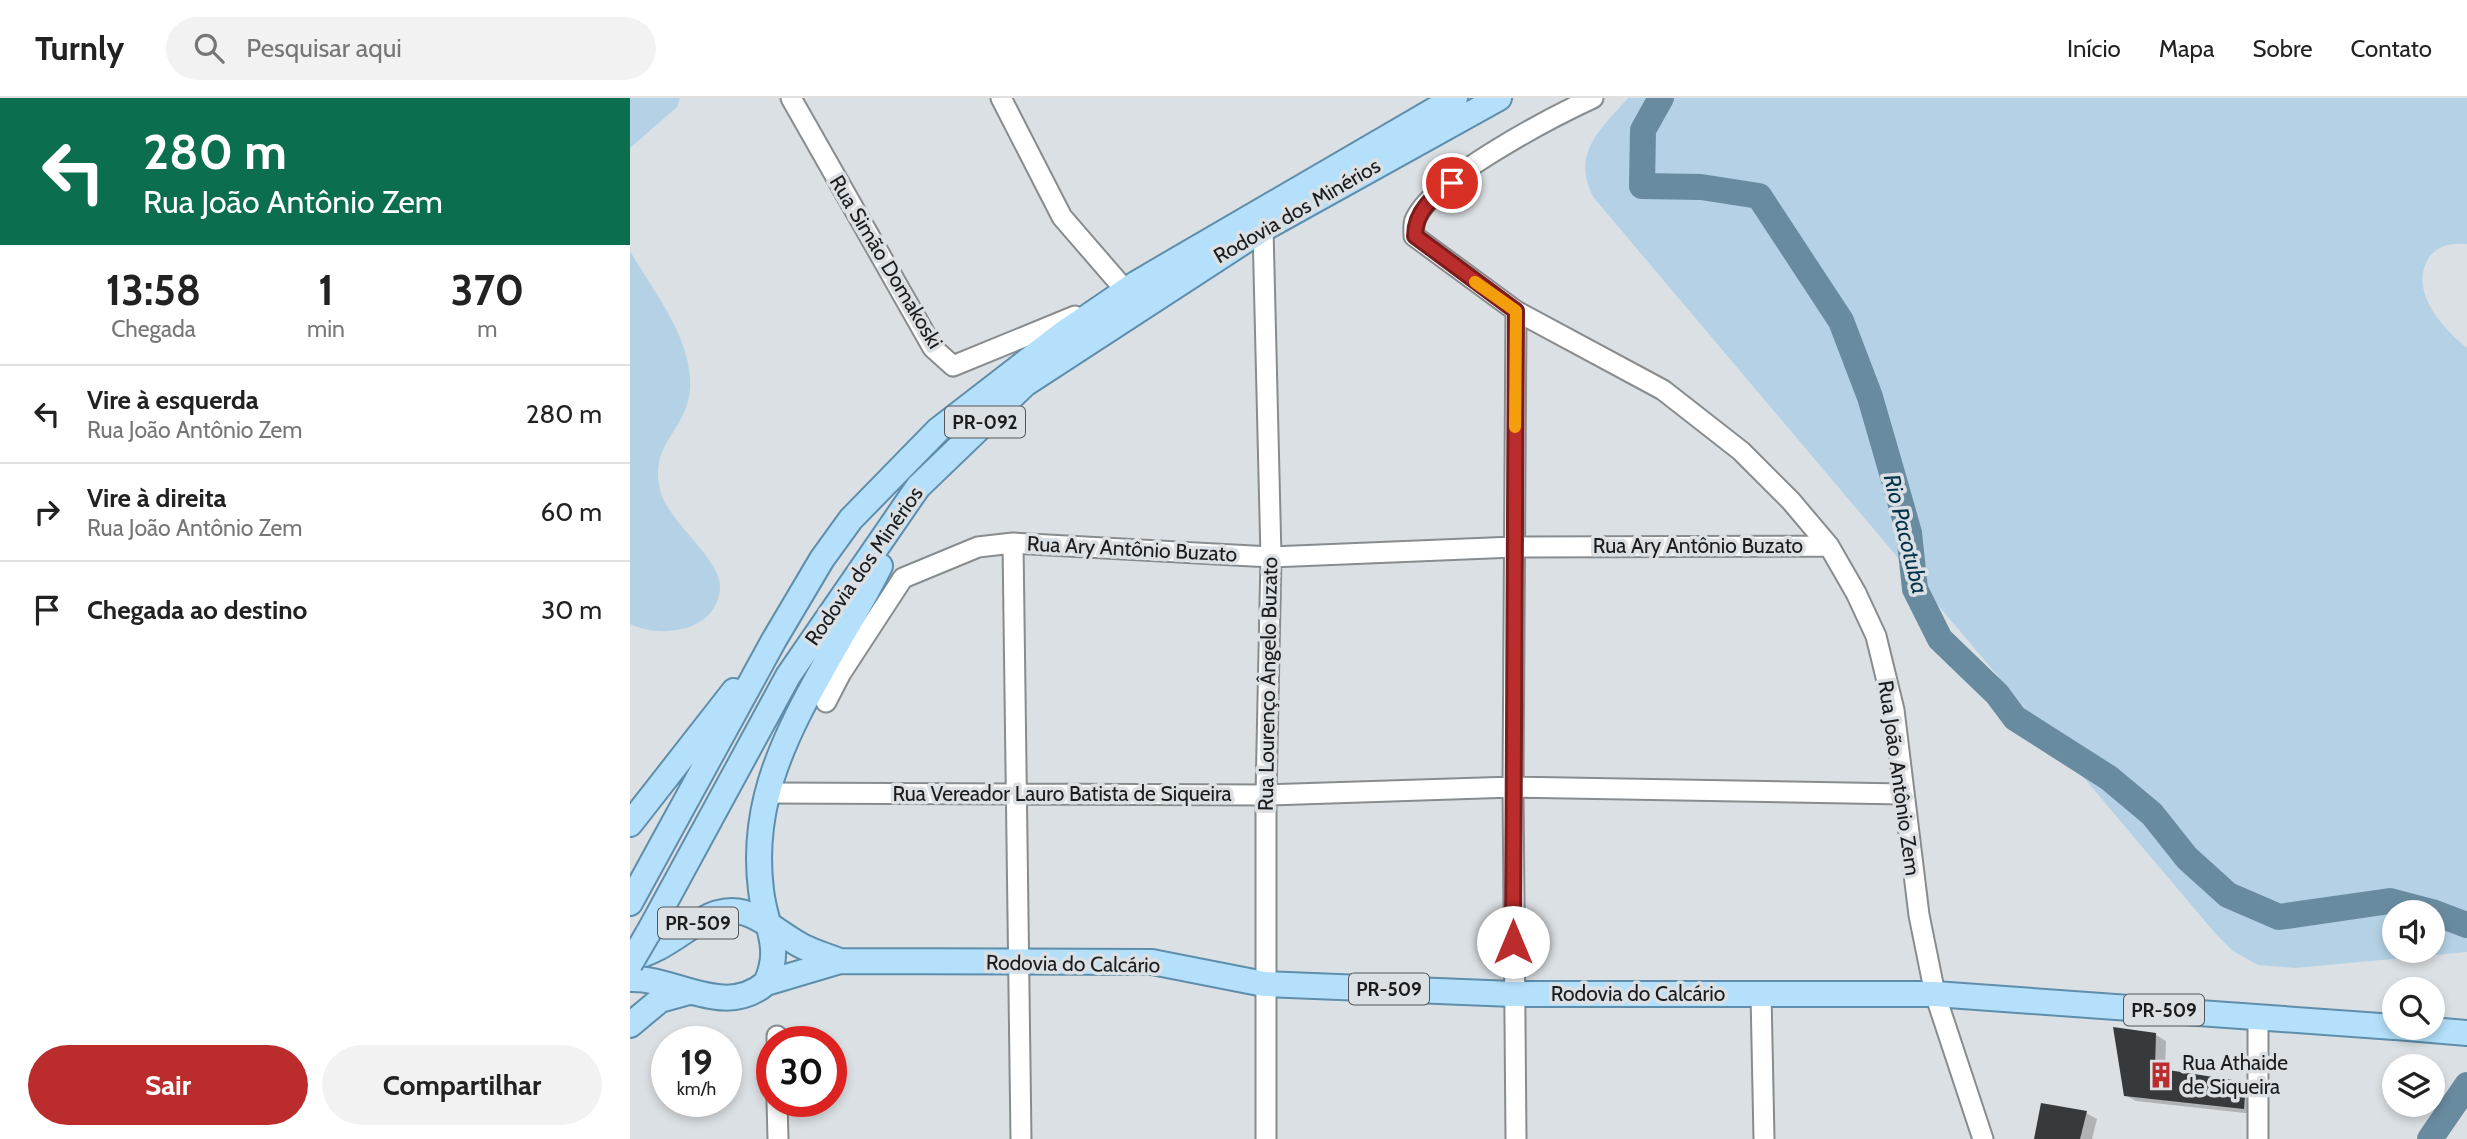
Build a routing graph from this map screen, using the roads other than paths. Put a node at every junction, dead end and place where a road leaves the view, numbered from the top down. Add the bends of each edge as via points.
1 (791, 98) edge
2 (1001, 98) edge
3 (1455, 98) edge
4 (1499, 98) edge
5 (1593, 98) edge
6 (1263, 229) junction
7 (1126, 291) junction
8 (1516, 311) junction
9 (1094, 313) junction
10 (897, 517) junction
11 (1013, 543) junction
12 (1829, 546) junction
13 (1514, 547) junction
14 (1271, 557) junction
15 (772, 644) junction
16 (826, 702) dead end
17 (1513, 787) junction
18 (767, 793) junction
19 (1014, 794) junction
20 (1266, 794) junction
21 (1903, 794) junction
22 (630, 824) edge
23 (630, 902) edge
24 (768, 925) junction
25 (630, 958) edge
26 (840, 961) junction
27 (1018, 963) junction
28 (630, 964) edge
29 (630, 979) edge
30 (766, 983) junction
31 (1264, 984) junction
32 (689, 992) junction
33 (1761, 993) junction
34 (1513, 994) junction
35 (1935, 994) junction
36 (2258, 1016) junction
37 (630, 1025) edge
38 (2382, 1026) edge
39 (2445, 1031) edge
40 (2467, 1033) edge
41 (778, 1117) edge
42 (778, 1139) edge
43 (1021, 1139) edge
44 (1266, 1139) edge
45 (1516, 1139) edge
46 (1764, 1139) edge
47 (1983, 1139) edge
48 (2258, 1139) edge

1 - 9 street, Rua Simão Domakoski via 933,348 953,366 1072,317
2 - 7 street via 1062,217
3 - 7 main road, Rodovia dos Minérios / PR-092
4 - 6 main road, Rodovia dos Minérios / PR-092
5 - 8 street, Rua João Antônio Zem via 1535,125 1473,166 1431,199 1415,221 1415,236 1428,249
6 - 10 main road, Rodovia dos Minérios / PR-092 via 1025,384 918,487
6 - 14 street, Rua Lourenço Ângelo Buzato
7 - 9 main road, Rodovia dos Minérios / PR-092
8 - 12 street, Rua João Antônio Zem via 1663,390 1741,451
8 - 13 street
9 - 15 main road, Rodovia dos Minérios / PR-092 via 938,430 851,519
10 - 18 main road via 878,569 796,721
10 - 28 main road, Rodovia dos Minérios / PR-092, bridge via 788,676
11 - 14 street, Rua Ary Antônio Buzato
11 - 16 street, Rua Ary Antônio Buzato via 978,547 903,578
11 - 19 street
12 - 13 street, Rua Ary Antônio Buzato
12 - 21 street, Rua João Antônio Zem via 1876,636 1894,710
13 - 14 street, Rua Ary Antônio Buzato
13 - 17 street
14 - 20 street, Rua Lourenço Ângelo Buzato
15 - 22 main road
15 - 23 main road, Rodovia dos Minérios / PR-092
17 - 20 street, Rua Vereador Lauro Batista de Siqueira
17 - 21 street, Rua Vereador Lauro Batista de Siqueira
17 - 34 street
18 - 19 street, Rua Vereador Lauro Batista de Siqueira
18 - 24 main road via 758,846
19 - 20 street, Rua Vereador Lauro Batista de Siqueira
19 - 27 street
20 - 31 street, Rua Lourenço Ângelo Buzato
21 - 35 street, Rua João Antônio Zem
24 - 25 main road, PR-509 via 751,914 716,913 664,947
24 - 26 main road, Rodovia do Calcário / PR-509 via 802,946
24 - 30 main road, PR-509 via 775,953
26 - 27 main road, Rodovia do Calcário / PR-509
26 - 30 main road, Rodovia do Calcário / PR-509
27 - 31 main road, Rodovia do Calcário / PR-509 via 1152,962
27 - 43 street
29 - 32 main road, PR-509 via 666,982
30 - 32 main road, PR-509 via 731,997
31 - 34 main road, Rodovia do Calcário / PR-509
31 - 44 street, Rua Lourenço Ângelo Buzato
32 - 37 main road via 660,1000
33 - 34 main road, Rodovia do Calcário / PR-509
33 - 35 main road, Rodovia do Calcário / PR-509
33 - 46 street
34 - 45 street
35 - 36 main road, Rodovia do Calcário / PR-509
35 - 47 street, Rua João Antônio Zem
36 - 38 main road, Rodovia do Calcário / PR-509
36 - 48 street
39 - 40 main road, Rodovia do Calcário / PR-509
41 - 42 street

